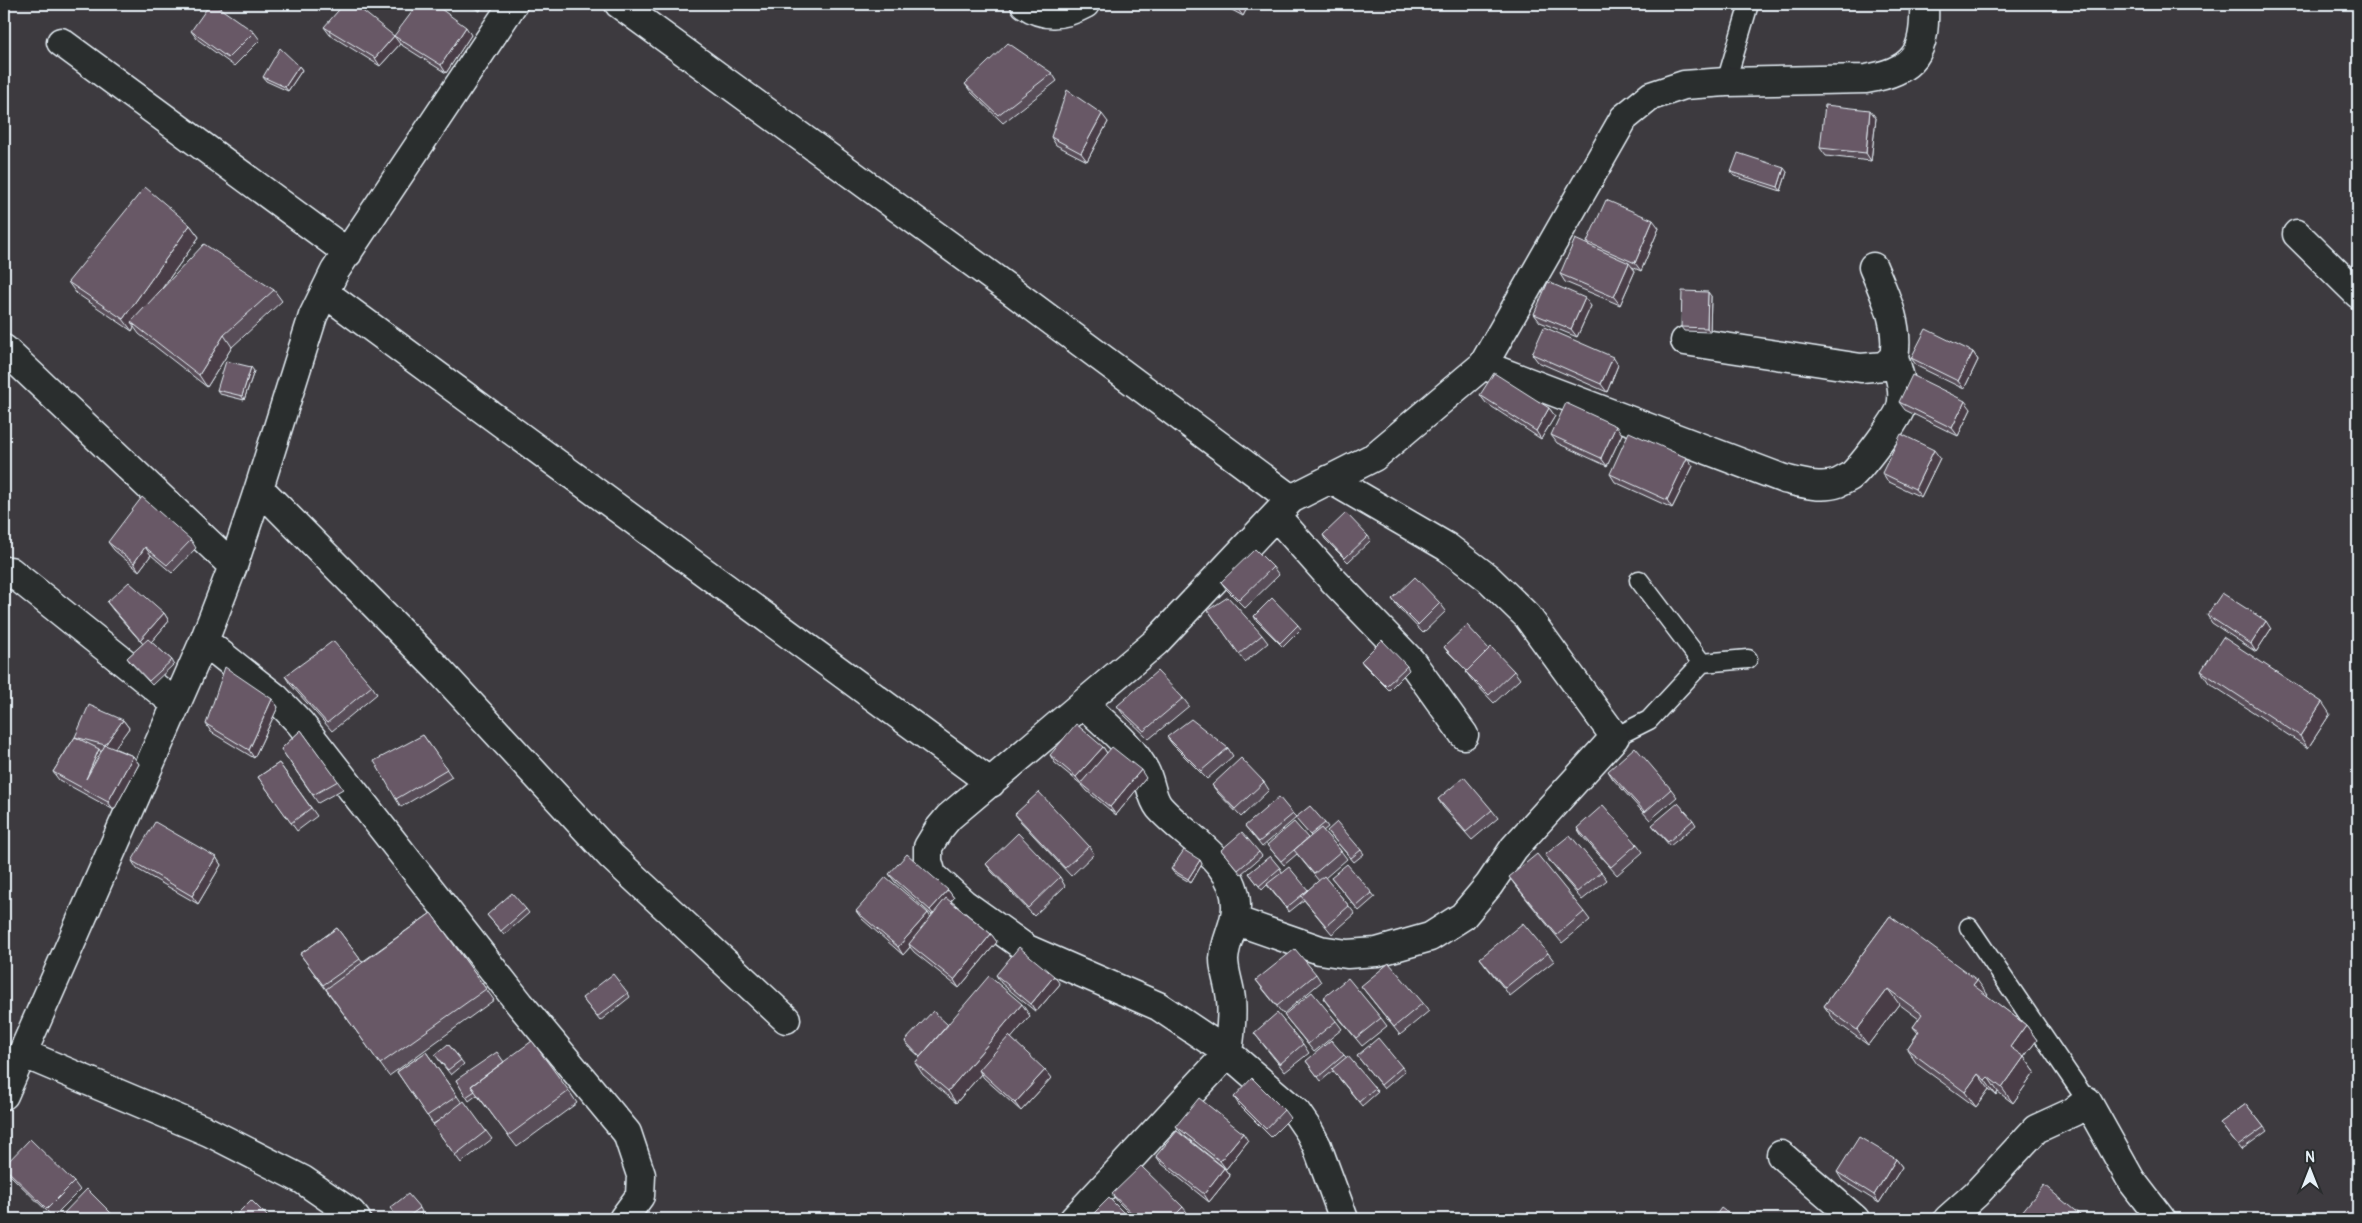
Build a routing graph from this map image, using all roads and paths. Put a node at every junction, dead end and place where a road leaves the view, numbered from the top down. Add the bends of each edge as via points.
1 (512, 4) edge
2 (619, 4) edge
3 (1025, 4) edge
4 (1085, 4) edge
5 (1749, 4) edge
6 (1924, 4) edge
7 (61, 42) dead end
8 (1726, 82) junction
9 (2297, 234) dead end
10 (348, 253) junction
11 (1873, 267) dead end
12 (2353, 281) edge
13 (325, 293) junction
14 (1685, 341) dead end
15 (4, 349) edge
16 (1894, 357) junction
17 (1483, 365) junction
18 (1330, 479) junction
19 (259, 488) junction
20 (1283, 507) junction
21 (232, 566) junction
22 (10, 572) dead end
23 (1639, 580) dead end
24 (204, 641) junction
25 (1748, 658) dead end
26 (1702, 663) junction
27 (176, 704) junction
28 (1084, 704) junction
29 (1464, 735) dead end
30 (1615, 737) junction
31 (991, 783) junction
32 (1234, 920) junction
33 (1970, 927) dead end
34 (786, 1019) dead end
35 (22, 1053) junction
36 (1228, 1053) junction
37 (4, 1096) edge
38 (2087, 1101) junction
39 (1780, 1156) dead end
40 (356, 1219) edge
41 (623, 1219) edge
42 (1074, 1219) edge
43 (1344, 1219) edge
44 (1855, 1219) edge
45 (1948, 1219) edge
46 (2161, 1219) edge

1 - 10 street via 475,37
2 - 20 street via 1013,292
3 - 4 street via 1051,14 1069,12
5 - 8 lane
6 - 8 street via 1924,36 1916,54 1900,69 1884,76
7 - 10 street
8 - 17 street via 1684,85 1651,96 1624,118
9 - 12 street
10 - 13 street
11 - 16 street via 1893,318 1897,342
13 - 19 street via 313,316
13 - 31 street
14 - 16 street via 1861,368 1884,366
15 - 21 street
16 - 17 street via 1902,388 1896,420 1851,476 1837,483 1819,485 1784,479
17 - 18 street via 1374,457
18 - 20 street
18 - 30 street via 1447,547 1488,578 1527,616
19 - 21 street
19 - 34 street via 440,670 611,856
20 - 28 street via 1156,642
20 - 29 street via 1330,577 1411,661
21 - 24 street
22 - 27 street
23 - 26 lane
24 - 27 street
24 - 41 street via 276,698 300,723 520,1004 627,1133 641,1176 640,1196
25 - 26 lane
26 - 30 lane via 1649,720
27 - 35 street
28 - 31 street
28 - 32 street via 1138,760 1146,772 1158,806 1220,865 1235,896
30 - 32 street via 1514,848 1489,886 1463,916 1430,937 1377,952 1347,954 1320,950
31 - 36 street via 939,829 928,847 932,875 963,903 1027,949 1158,1006
32 - 36 street via 1224,960 1231,999
33 - 38 lane
35 - 37 street
35 - 40 street via 209,1132 303,1180
36 - 42 street
36 - 43 street via 1296,1112 1317,1146
38 - 45 street via 2074,1112 2036,1129 1976,1194
38 - 46 street via 2131,1180
39 - 44 street

